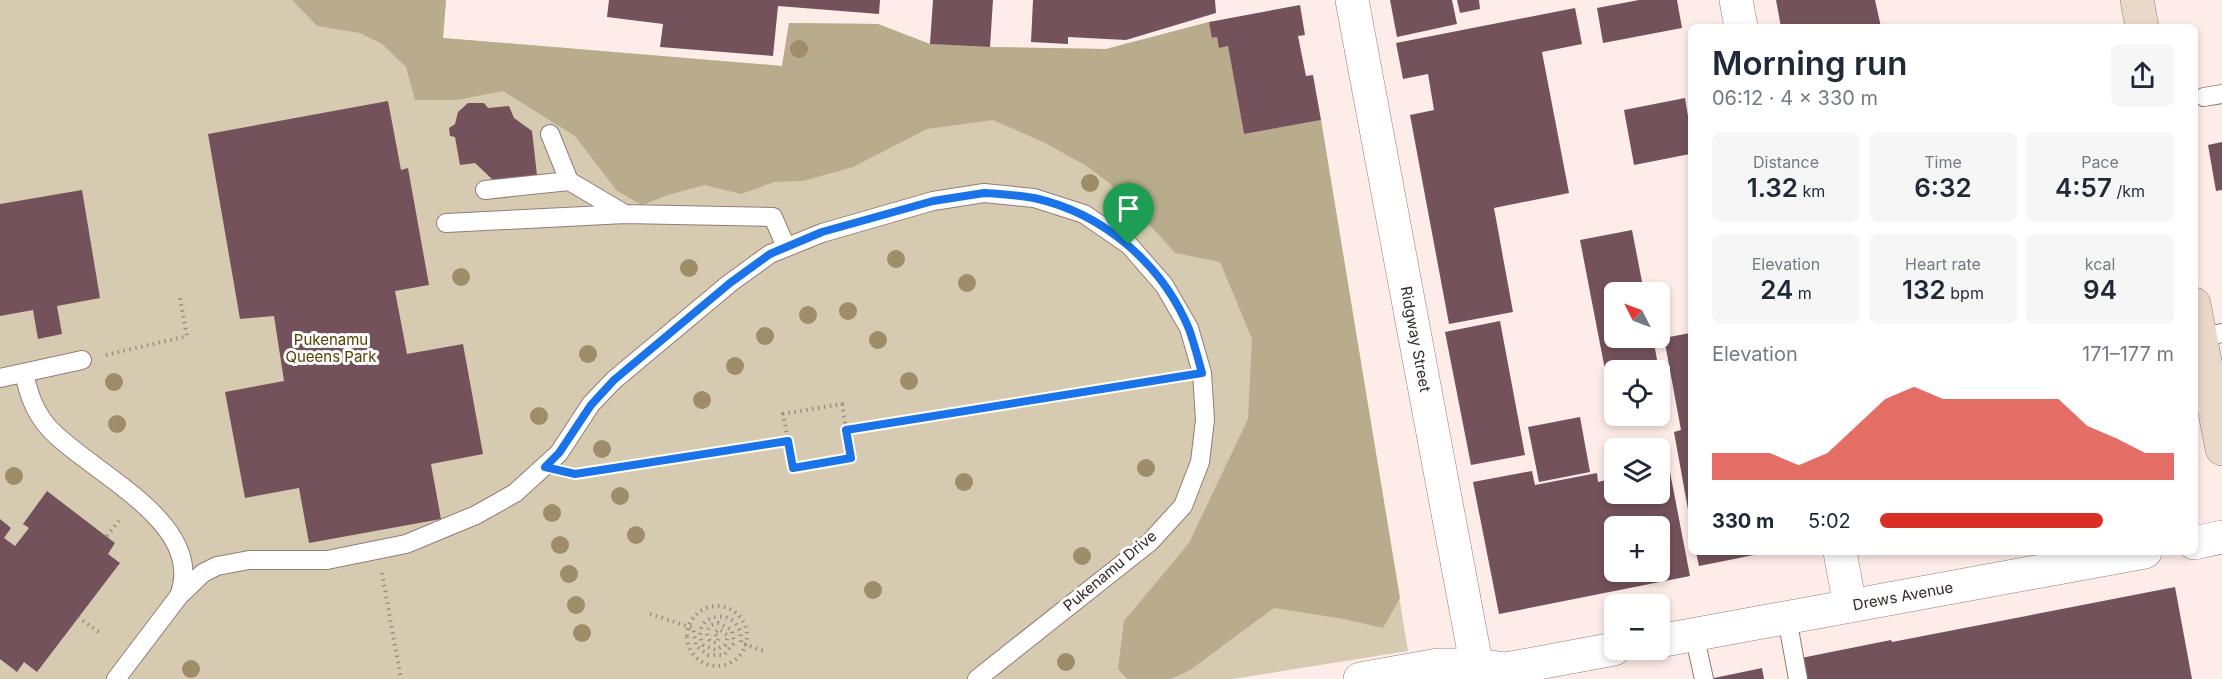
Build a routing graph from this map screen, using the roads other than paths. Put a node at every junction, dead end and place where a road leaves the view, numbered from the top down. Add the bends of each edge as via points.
1 (1352, 0) edge
2 (1736, 0) edge
3 (2137, 0) edge
4 (1740, 24) edge
5 (2141, 24) edge
6 (550, 134) dead end
7 (569, 181) junction
8 (485, 190) dead end
9 (625, 214) junction
10 (446, 223) dead end
11 (786, 247) junction
12 (2198, 311) edge
13 (2211, 335) edge
14 (82, 360) road end
15 (24, 374) junction
16 (0, 378) edge
17 (2222, 449) edge
18 (2222, 537) edge
19 (2198, 542) edge
20 (1841, 555) edge
21 (2129, 555) edge
22 (179, 596) junction
23 (1850, 606) junction
24 (1787, 618) junction
25 (1694, 634) junction
26 (1670, 639) edge
27 (1604, 651) edge
28 (1478, 672) edge
29 (116, 679) edge
30 (977, 679) edge
31 (1360, 679) edge
32 (1704, 679) edge
33 (1798, 679) edge

1 - 28 street, Ridgway Street
2 - 4 street
3 - 5 main road
6 - 7 lane
7 - 8 lane
7 - 9 lane
9 - 10 lane
9 - 11 lane via 773,217
11 - 22 lane, Pukenamu Drive via 730,283 628,368 591,405 559,453 497,504 406,544 327,560 249,560 217,566 203,573
11 - 30 lane, Pukenamu Drive via 822,232 933,201 984,193 1034,198 1084,214 1129,245 1164,285 1189,328 1202,373 1205,420 1200,462 1183,506 1150,542
12 - 13 main road
13 - 17 main road
14 - 15 lane
15 - 16 lane
15 - 22 lane via 33,405 47,426 168,530 183,565
18 - 19 street
20 - 23 street
21 - 23 street, Drews Avenue
22 - 29 lane, Pukenamu Drive
23 - 24 street, Drews Avenue
24 - 25 street, Drews Avenue
24 - 33 lane
25 - 26 street, Drews Avenue
25 - 32 lane
27 - 28 street
28 - 31 street via 1438,665

